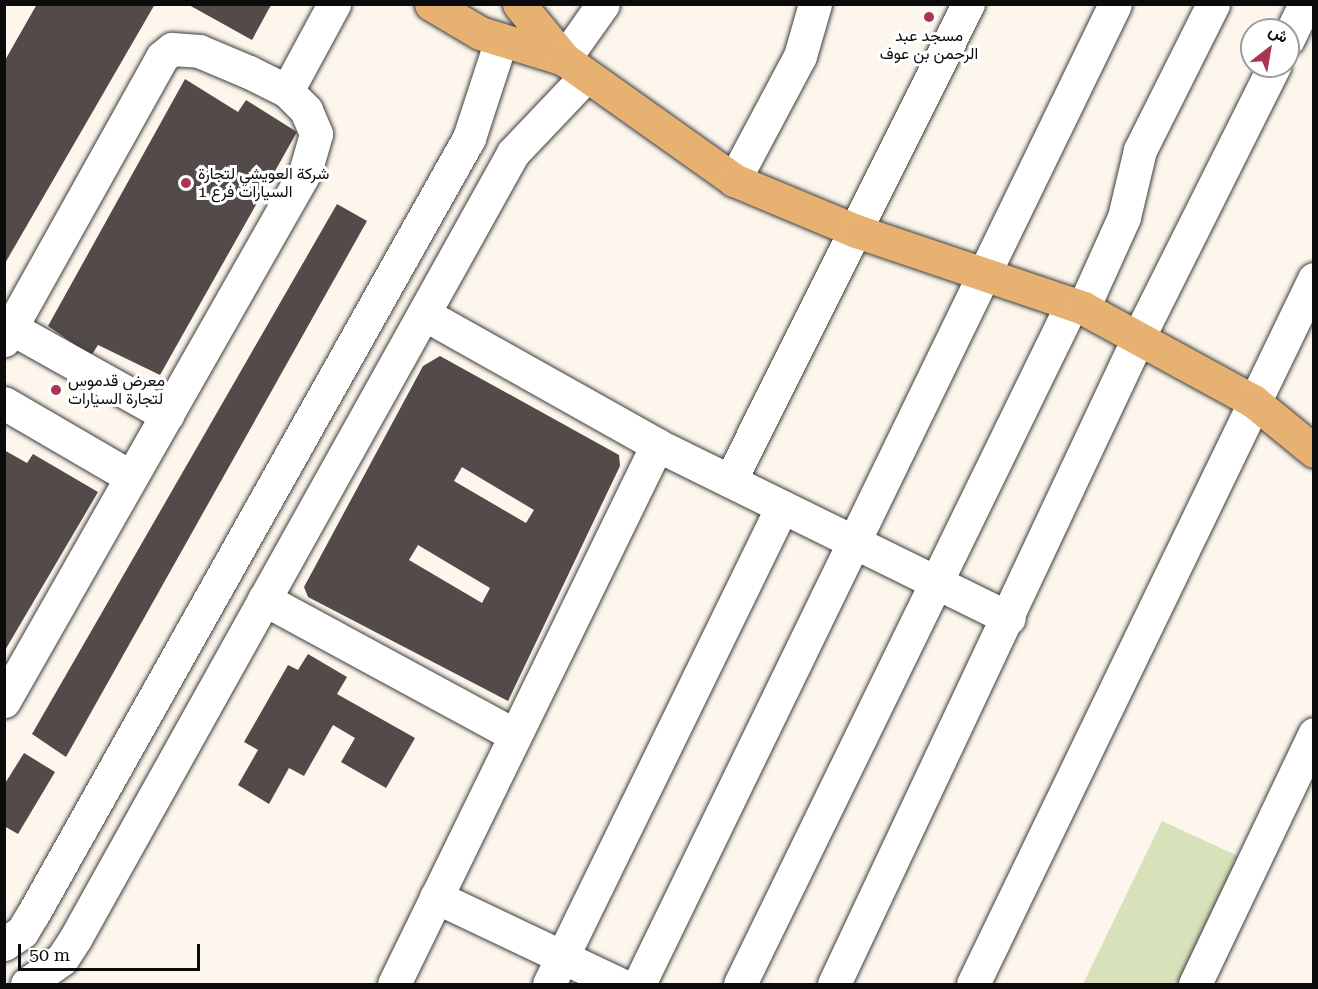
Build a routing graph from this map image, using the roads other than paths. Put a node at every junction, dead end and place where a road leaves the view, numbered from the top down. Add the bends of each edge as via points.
1 (334, 4) edge
2 (431, 4) edge
3 (519, 4) edge
4 (603, 4) edge
5 (815, 4) edge
6 (968, 4) edge
7 (1115, 4) edge
8 (1213, 4) edge
9 (1305, 4) edge
10 (1298, 18) edge
11 (501, 40) junction
12 (575, 68) junction
13 (1268, 78) edge
14 (287, 91) junction
15 (734, 180) junction
16 (856, 231) junction
17 (984, 274) junction
18 (1314, 279) edge
19 (1077, 306) junction
20 (424, 314) junction
21 (7, 330) edge
22 (1139, 336) junction
23 (1253, 401) junction
24 (4, 403) edge
25 (166, 415) junction
26 (657, 445) junction
27 (1314, 451) edge
28 (131, 477) junction
29 (730, 481) junction
30 (782, 507) junction
31 (855, 542) junction
32 (936, 582) junction
33 (264, 599) junction
34 (1009, 618) junction
35 (4, 701) edge
36 (1314, 734) edge
37 (515, 735) junction
38 (436, 897) junction
39 (4, 944) edge
40 (556, 971) edge
41 (27, 984) edge
42 (394, 984) edge
43 (619, 984) edge
44 (639, 984) edge
45 (740, 984) edge
46 (834, 984) edge
47 (973, 984) edge
48 (1195, 984) edge

1 - 14 street
2 - 11 main road
3 - 12 main road
4 - 12 street
5 - 15 street via 800,56
6 - 16 street
7 - 17 street
8 - 19 street via 1140,150 1124,217
9 - 10 street
11 - 12 main road
11 - 39 street via 469,138 33,914 22,932
12 - 15 main road
12 - 20 street via 513,153
13 - 22 street
14 - 21 street via 199,51 172,49 162,57
14 - 25 street via 306,110 315,151
15 - 16 main road
16 - 17 main road
16 - 29 street
17 - 19 main road
17 - 31 street
18 - 23 street
19 - 22 main road
19 - 32 street
20 - 26 street
20 - 33 street
21 - 25 street
22 - 23 main road
22 - 34 street
23 - 27 main road
23 - 47 street
24 - 28 street
25 - 28 street
26 - 29 street
26 - 37 street
28 - 35 street
29 - 30 street
30 - 31 street
30 - 40 street
31 - 32 street
31 - 44 street
32 - 34 street
32 - 45 street
33 - 37 street
33 - 41 street via 75,939 62,959
34 - 46 street
36 - 48 street
37 - 38 street
38 - 40 street
38 - 42 street
40 - 43 street

